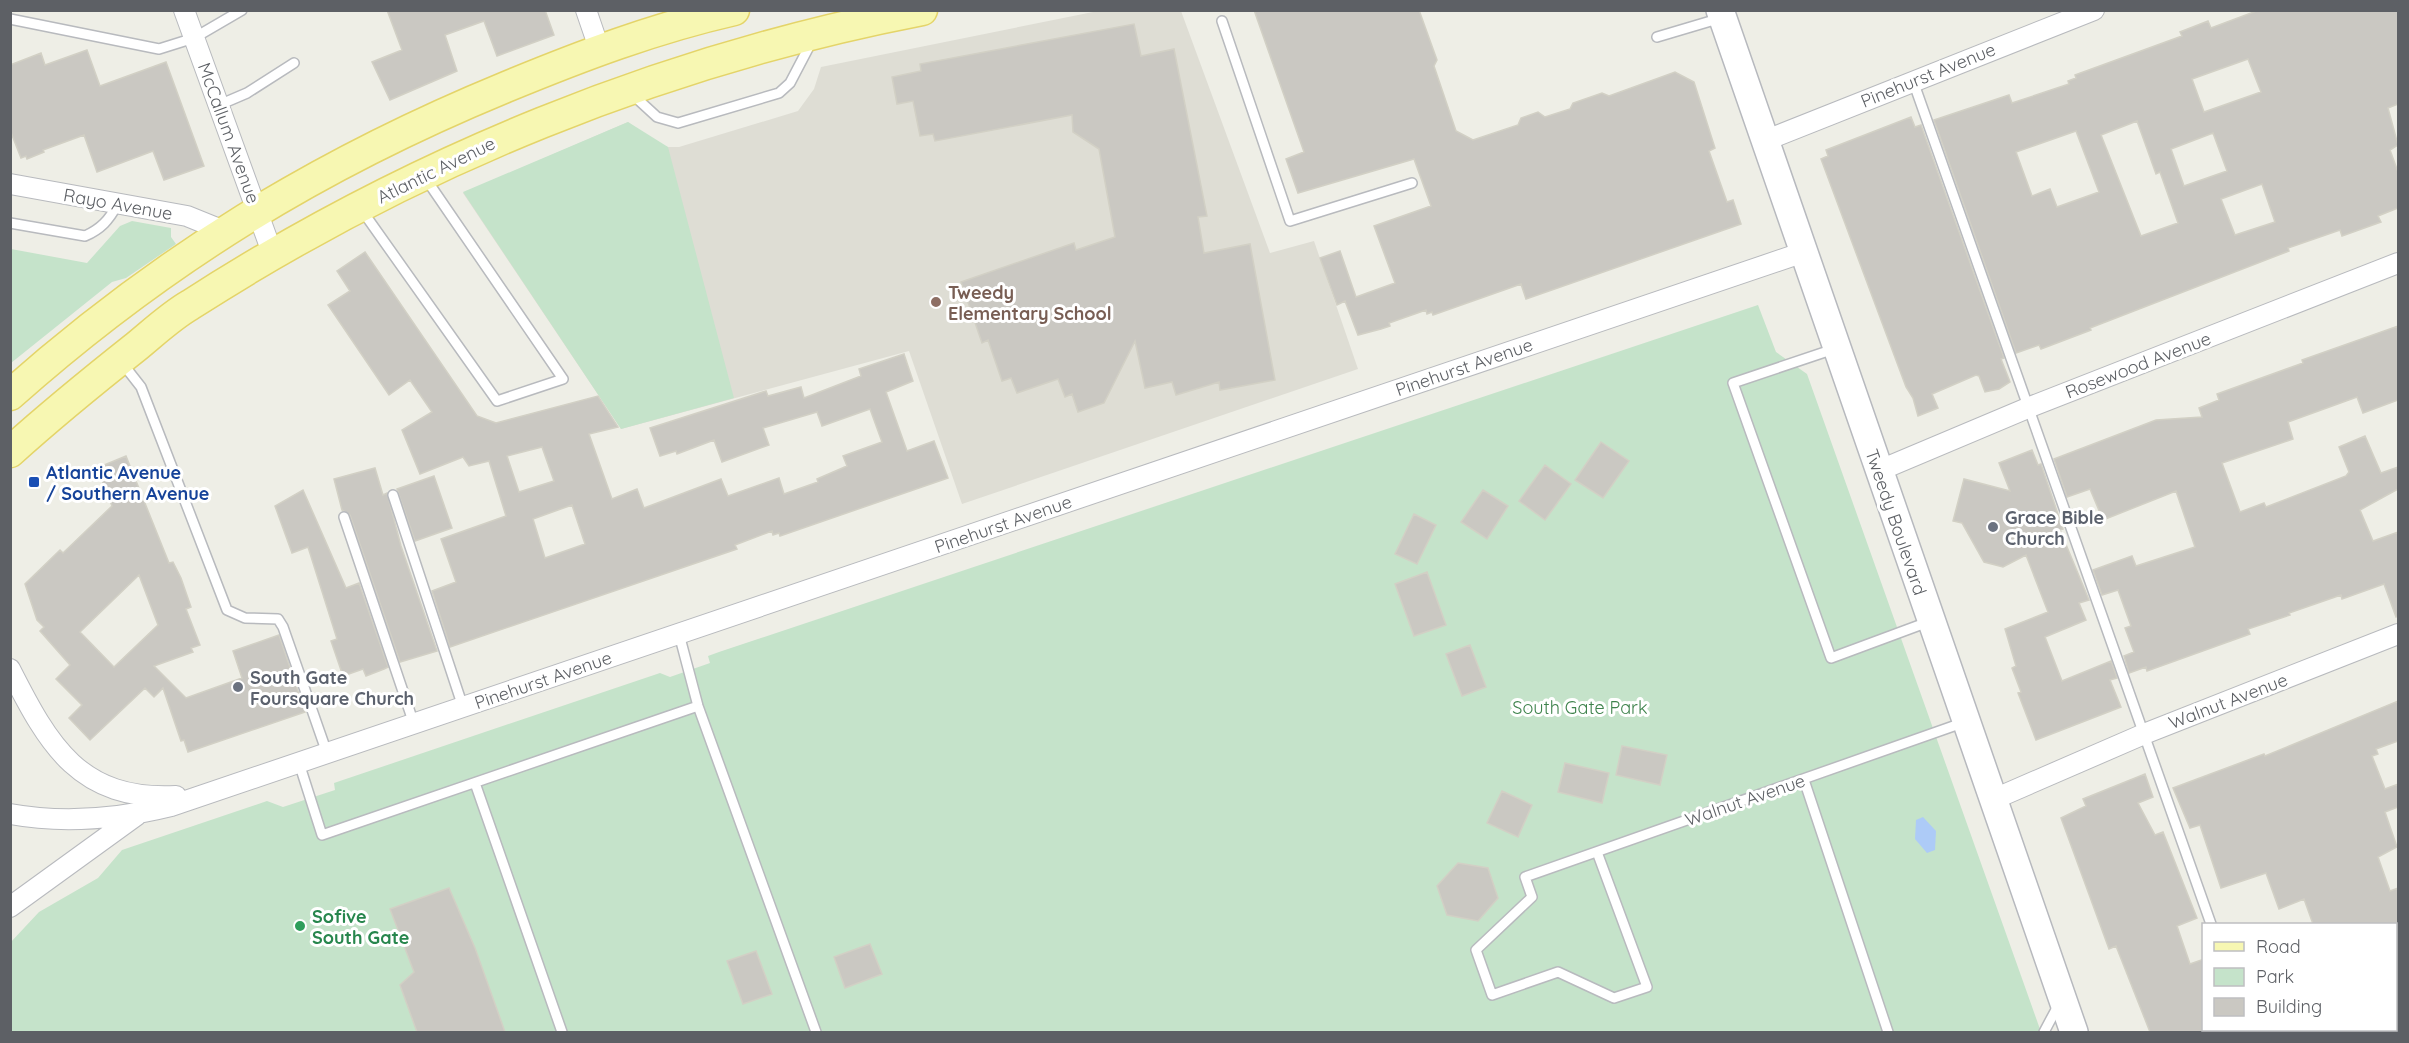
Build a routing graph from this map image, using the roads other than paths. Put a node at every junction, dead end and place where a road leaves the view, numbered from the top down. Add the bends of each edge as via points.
1 (184, 10) edge
2 (242, 10) edge
3 (586, 10) edge
4 (734, 10) edge
5 (922, 10) edge
6 (2094, 10) edge
7 (1721, 14) edge
8 (10, 19) edge
9 (1222, 21) dead end
10 (817, 32) junction
11 (1657, 37) dead end
12 (194, 38) junction
13 (599, 48) junction
14 (294, 63) dead end
15 (1913, 81) junction
16 (628, 91) junction
17 (219, 105) junction
18 (1764, 141) junction
19 (424, 176) junction
20 (1412, 183) dead end
21 (10, 184) edge
22 (117, 205) junction
23 (360, 207) junction
24 (257, 210) junction
25 (10, 223) edge
26 (224, 231) junction
27 (1804, 252) junction
28 (273, 255) junction
29 (2398, 263) edge
30 (1836, 348) junction
31 (119, 360) junction
32 (10, 395) edge
33 (2030, 407) junction
34 (10, 452) edge
35 (1878, 471) junction
36 (393, 495) dead end
37 (344, 517) dead end
38 (1930, 622) junction
39 (679, 634) junction
40 (2398, 634) edge
41 (10, 669) edge
42 (698, 706) junction
43 (463, 707) junction
44 (1965, 722) junction
45 (414, 724) junction
46 (2144, 734) junction
47 (327, 753) junction
48 (299, 763) junction
49 (1804, 780) junction
50 (475, 783) junction
51 (203, 795) junction
52 (1992, 800) junction
53 (10, 814) edge
54 (139, 814) junction
55 (1597, 852) junction
56 (10, 907) edge
57 (2211, 923) edge
58 (2062, 999) junction
59 (562, 1032) edge
60 (816, 1032) edge
61 (1888, 1032) edge
62 (2044, 1032) edge
63 (2074, 1032) edge

1 - 12 street, McCallum Avenue
2 - 12 lane
3 - 13 street
4 - 13 main road
5 - 10 main road, Atlantic Avenue
6 - 15 street, Pinehurst Avenue
7 - 11 lane
7 - 18 main road, Tweedy Boulevard
8 - 12 lane via 159,49
9 - 20 lane via 1290,221
10 - 16 main road, Atlantic Avenue
10 - 16 lane via 790,83 779,93 678,123 657,117
12 - 17 street, McCallum Avenue
13 - 24 main road via 432,117 334,165
14 - 17 lane via 247,93
15 - 18 street, Pinehurst Avenue
15 - 33 lane
16 - 19 main road, Atlantic Avenue via 521,129
17 - 24 street, McCallum Avenue
18 - 27 main road, Tweedy Boulevard
19 - 23 main road, Atlantic Avenue
19 - 23 lane via 563,379 497,401
21 - 22 street, Rayo Avenue
22 - 25 lane via 108,221 85,236
22 - 26 street, Rayo Avenue via 187,216
23 - 28 main road, Atlantic Avenue
24 - 26 main road
24 - 28 street, McCallum Avenue
26 - 32 main road via 182,258 56,354
27 - 30 main road, Tweedy Boulevard
27 - 39 street, Pinehurst Avenue
28 - 31 main road, Atlantic Avenue via 187,306
29 - 33 street, Rosewood Avenue
30 - 35 main road, Tweedy Boulevard
30 - 38 lane via 1733,383 1831,658
31 - 34 main road, Atlantic Avenue
31 - 47 lane via 141,387 227,610 245,618 278,619
33 - 35 street, Rosewood Avenue
33 - 46 lane
35 - 38 main road, Tweedy Boulevard
36 - 43 lane
37 - 45 lane
38 - 44 main road, Tweedy Boulevard
39 - 42 lane
39 - 43 street, Pinehurst Avenue
40 - 46 street, Walnut Avenue
41 - 51 street, Pinehurst Avenue via 52,742 98,784 124,794
42 - 50 lane
42 - 60 lane
43 - 45 street, Pinehurst Avenue
44 - 49 lane, Walnut Avenue
44 - 52 main road, Tweedy Boulevard
45 - 47 street, Pinehurst Avenue
46 - 52 street, Walnut Avenue
46 - 57 lane
47 - 48 street, Pinehurst Avenue
48 - 50 lane via 322,835
48 - 51 street, Pinehurst Avenue
49 - 55 lane, Walnut Avenue
49 - 61 lane
50 - 59 lane
51 - 54 street, Pinehurst Avenue
52 - 58 main road, Tweedy Boulevard
53 - 54 street, Pinehurst Avenue via 67,820
54 - 56 street, Pinehurst Avenue
55 - 55 lane, Walnut Avenue via 1525,877 1532,897 1476,950 1492,995 1558,972 1614,998 1647,987
58 - 62 lane
58 - 63 main road, Tweedy Boulevard

